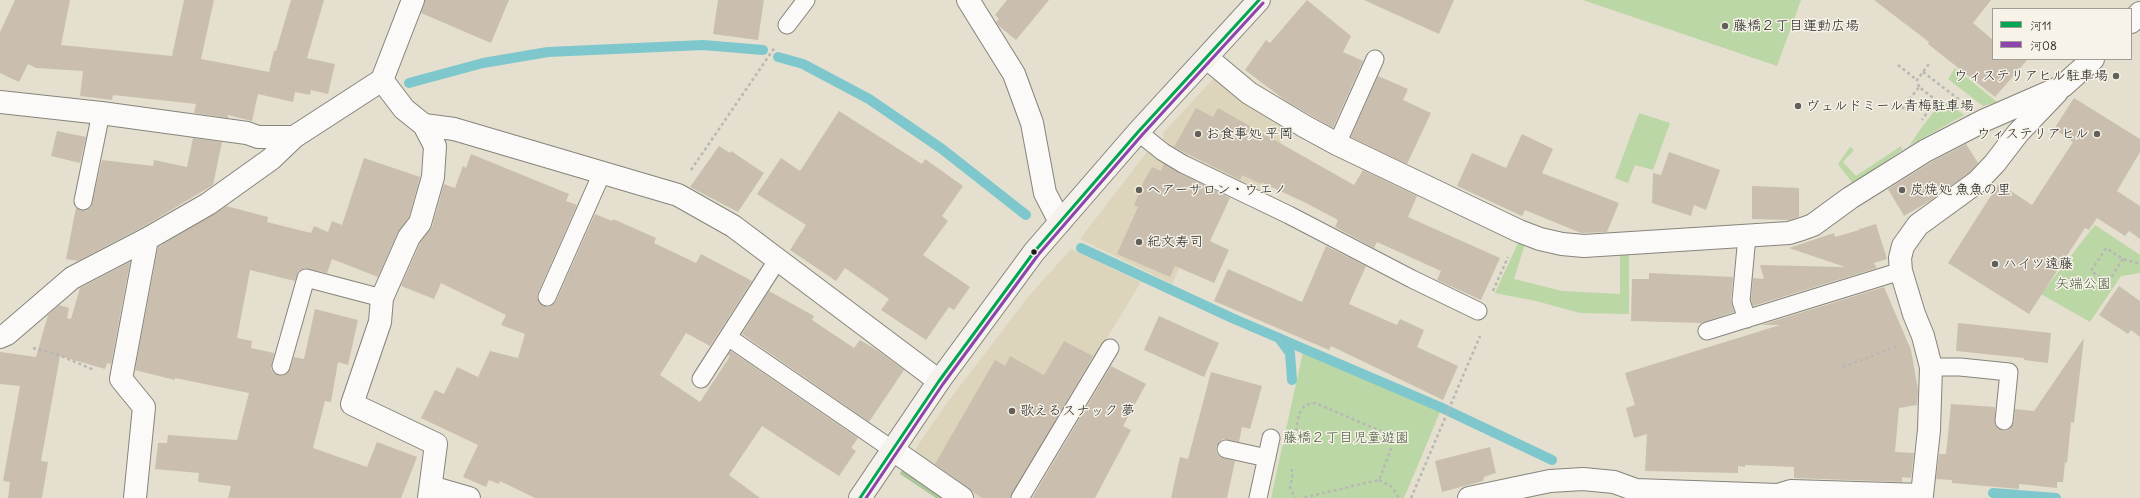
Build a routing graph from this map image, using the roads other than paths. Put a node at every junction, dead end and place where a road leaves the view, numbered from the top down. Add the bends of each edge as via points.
1 (413, 0) edge
2 (806, 0) edge
3 (968, 0) edge
4 (1260, 0) edge
5 (2140, 13) edge
6 (2132, 21) edge
7 (787, 25) road end
8 (1207, 58) junction
9 (1376, 59) dead end
10 (2092, 60) edge
11 (382, 80) junction
12 (2063, 86) junction
13 (0, 102) edge
14 (101, 114) junction
15 (424, 125) junction
16 (1138, 132) junction
17 (294, 137) junction
18 (1337, 144) junction
19 (602, 173) junction
20 (83, 201) dead end
21 (1060, 222) junction
22 (1747, 236) junction
23 (146, 239) junction
24 (778, 259) junction
25 (1901, 271) junction
26 (547, 297) dead end
27 (382, 298) junction
28 (1478, 311) road end
29 (1747, 319) junction
30 (1707, 331) dead end
31 (4, 335) edge
32 (728, 337) junction
33 (1110, 348) dead end
34 (281, 366) dead end
35 (1931, 367) junction
36 (701, 379) dead end
37 (939, 381) junction
38 (2004, 421) dead end
39 (1271, 438) dead end
40 (892, 450) junction
41 (1226, 450) dead end
42 (1267, 458) junction
43 (430, 492) edge
44 (1703, 495) edge
45 (1924, 497) edge
46 (135, 498) edge
47 (469, 498) edge
48 (860, 498) edge
49 (962, 498) edge
50 (1020, 498) edge
51 (1258, 498) edge
52 (1469, 498) edge

1 - 11 street
2 - 7 lane
3 - 21 street via 1014,74 1032,123 1045,193
4 - 8 main road
5 - 6 street
8 - 16 main road
8 - 18 street via 1250,93 1290,119
9 - 18 lane
10 - 12 street
11 - 15 street via 404,109
11 - 17 street
12 - 22 street via 1985,120 1910,159 1813,225 1789,233
12 - 25 street via 2018,133 1977,182 1929,216 1910,235 1903,246 1900,258
13 - 14 street
14 - 17 street via 258,137
14 - 20 lane
15 - 19 street via 454,129
15 - 27 street via 435,146 433,177 420,223 409,237
16 - 21 main road
16 - 28 lane via 1163,152 1189,167
17 - 23 street via 271,158 208,204
18 - 22 street via 1519,231 1562,244 1584,246
19 - 24 street via 678,195 733,226
19 - 26 lane
21 - 37 main road via 1010,284
22 - 29 lane via 1741,301
23 - 31 street via 72,278
23 - 46 street via 121,379 144,406
24 - 32 lane
24 - 37 street
25 - 29 lane
25 - 35 street
27 - 34 lane via 306,278
27 - 43 street via 380,322 352,404 436,444
29 - 30 lane
32 - 36 lane
32 - 40 lane
33 - 50 lane
35 - 38 lane via 2009,372
35 - 45 street
37 - 40 main road
39 - 42 lane
40 - 48 main road
40 - 49 street
41 - 42 lane
42 - 51 lane
43 - 47 street
44 - 45 street via 1778,495 1791,491
44 - 52 street via 1636,490 1614,482 1583,479 1550,481

